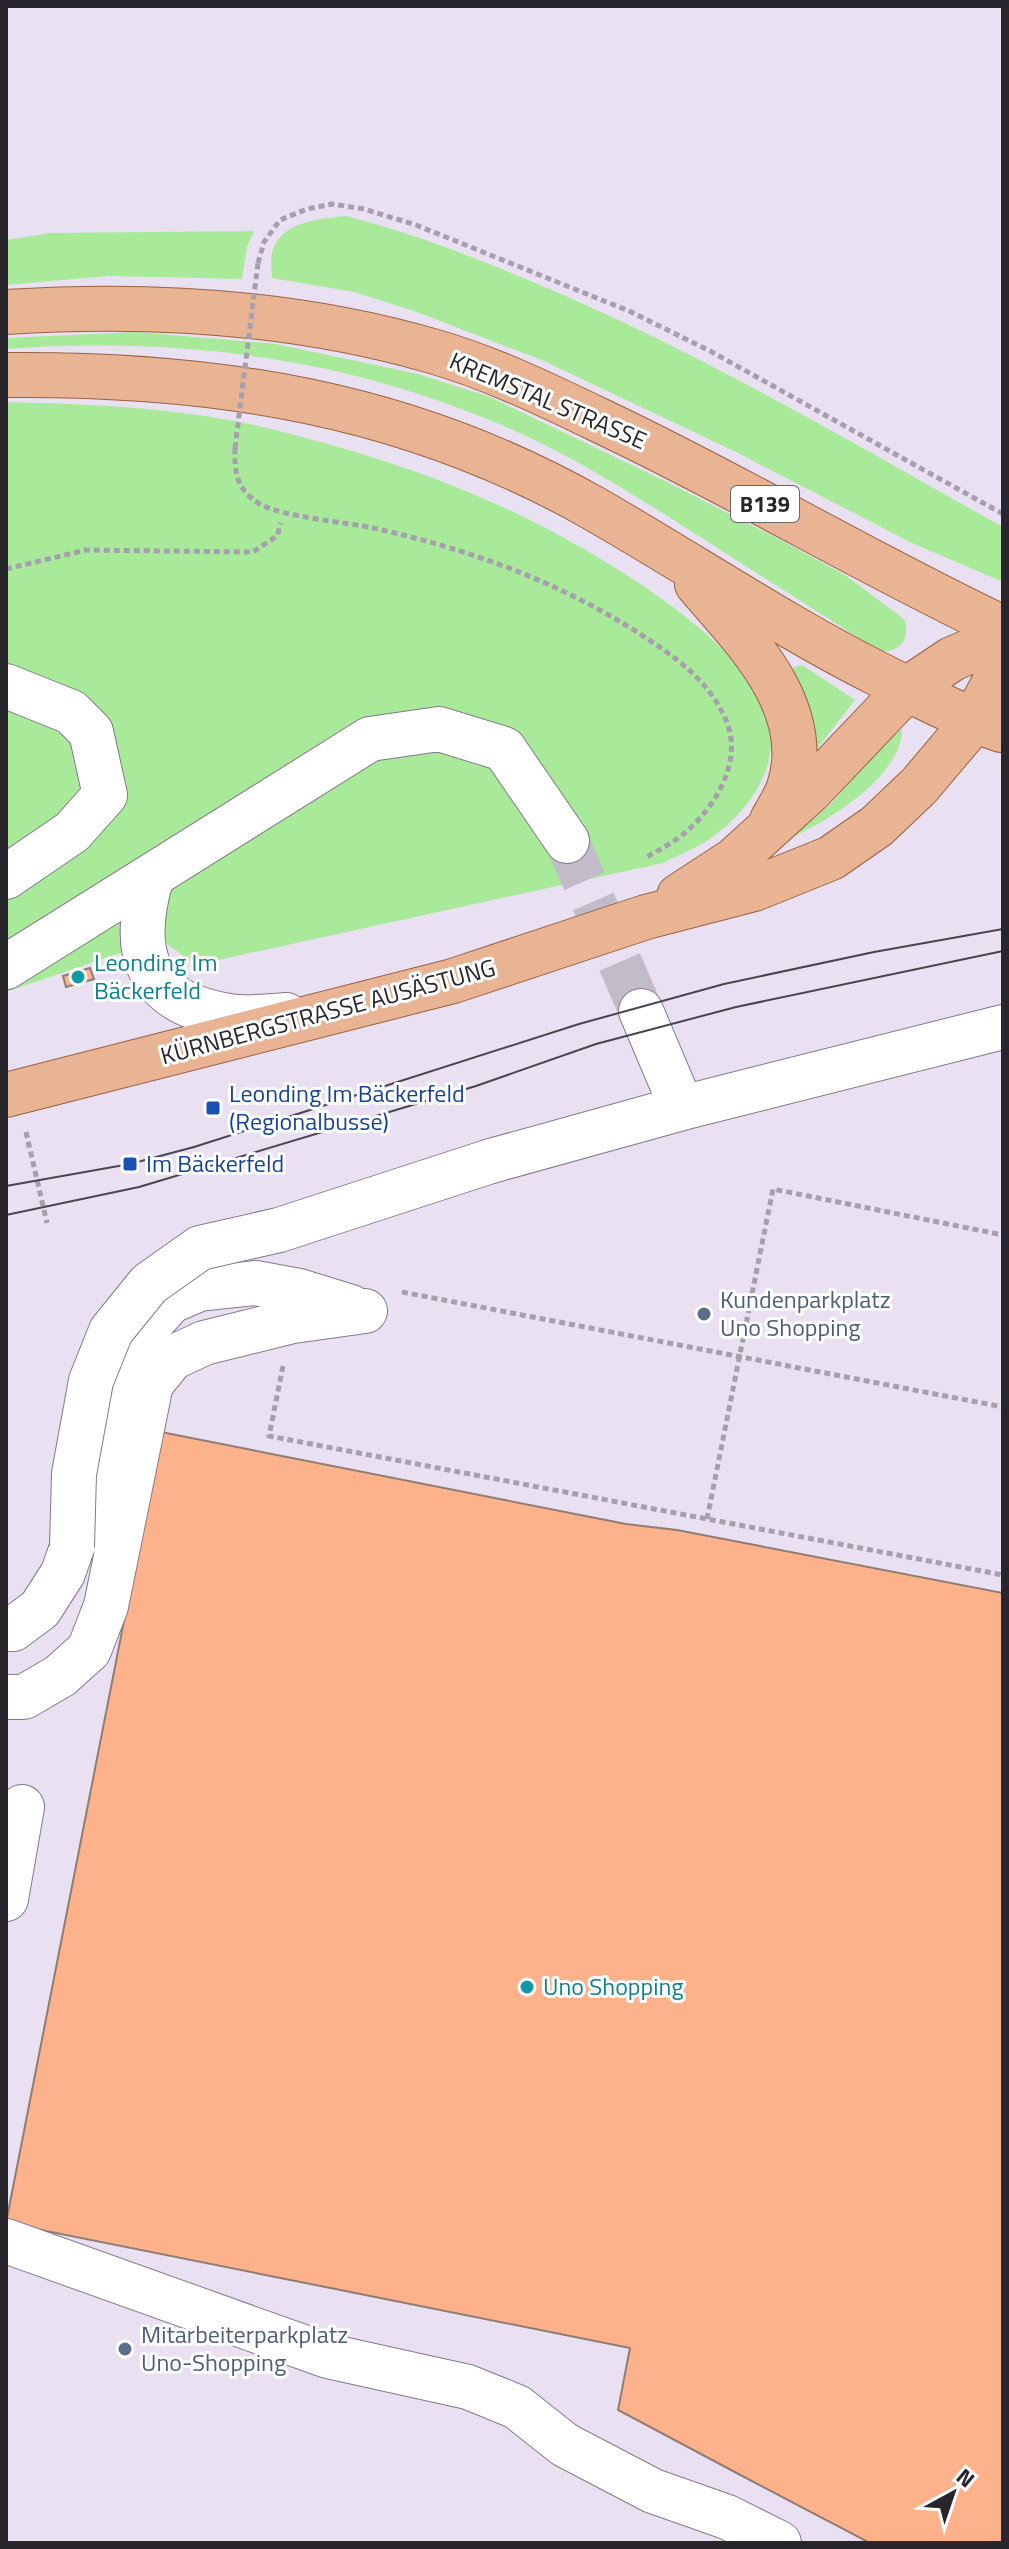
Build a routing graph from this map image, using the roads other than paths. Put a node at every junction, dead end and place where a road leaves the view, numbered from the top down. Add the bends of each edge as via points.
1 (6, 312) edge
2 (6, 375) edge
3 (672, 555) junction
4 (1003, 628) edge
5 (1003, 637) edge
6 (1003, 665) edge
7 (6, 686) edge
8 (907, 689) junction
9 (988, 726) edge
10 (768, 828) junction
11 (567, 841) tunnel mouth
12 (6, 877) edge
13 (150, 879) junction
14 (646, 917) junction
15 (6, 967) edge
16 (641, 1011) tunnel mouth
17 (328, 1014) junction
18 (1003, 1027) edge
19 (6, 1095) edge
20 (682, 1108) junction
21 (72, 1547) junction
22 (6, 1629) edge
23 (6, 1697) edge
24 (22, 1807) dead end
25 (6, 1899) edge
26 (6, 2241) edge
27 (779, 2543) edge

1 - 4 main road, KREMSTAL STRASSE / B139 via 77,307 196,310 328,326 432,351 524,385 639,439
2 - 3 main road via 190,381 382,418 520,470
3 - 8 main road
3 - 10 main road via 774,678 790,723 794,756 789,787
5 - 8 main road via 952,659
6 - 9 main road
7 - 12 lane via 71,712 91,732 105,795 72,832
8 - 9 main road
8 - 10 main road
9 - 14 main road via 877,826 831,858 754,889
10 - 14 main road via 734,860
11 - 13 lane via 504,749 439,729 370,739
13 - 15 lane
13 - 17 lane via 141,936 145,961 167,992 187,1005 230,1016
14 - 17 main road, KÜRNBERGSTRASSE AUSÄSTUNG via 453,981
16 - 20 lane
17 - 19 main road, KÜRNBERGSTRASSE AUSÄSTUNG
18 - 20 lane
20 - 21 lane, bridge via 491,1161 279,1230 200,1248 149,1284 111,1331 91,1381 74,1474
21 - 22 lane via 40,1609
21 - 23 lane via 104,1480 122,1388 142,1333 171,1301 199,1289 255,1283 378,1300 233,1334 172,1358 151,1384 106,1606 89,1650 60,1676 24,1697
24 - 25 lane
26 - 27 lane via 328,2356 468,2387 517,2407 565,2445 653,2491 727,2517

